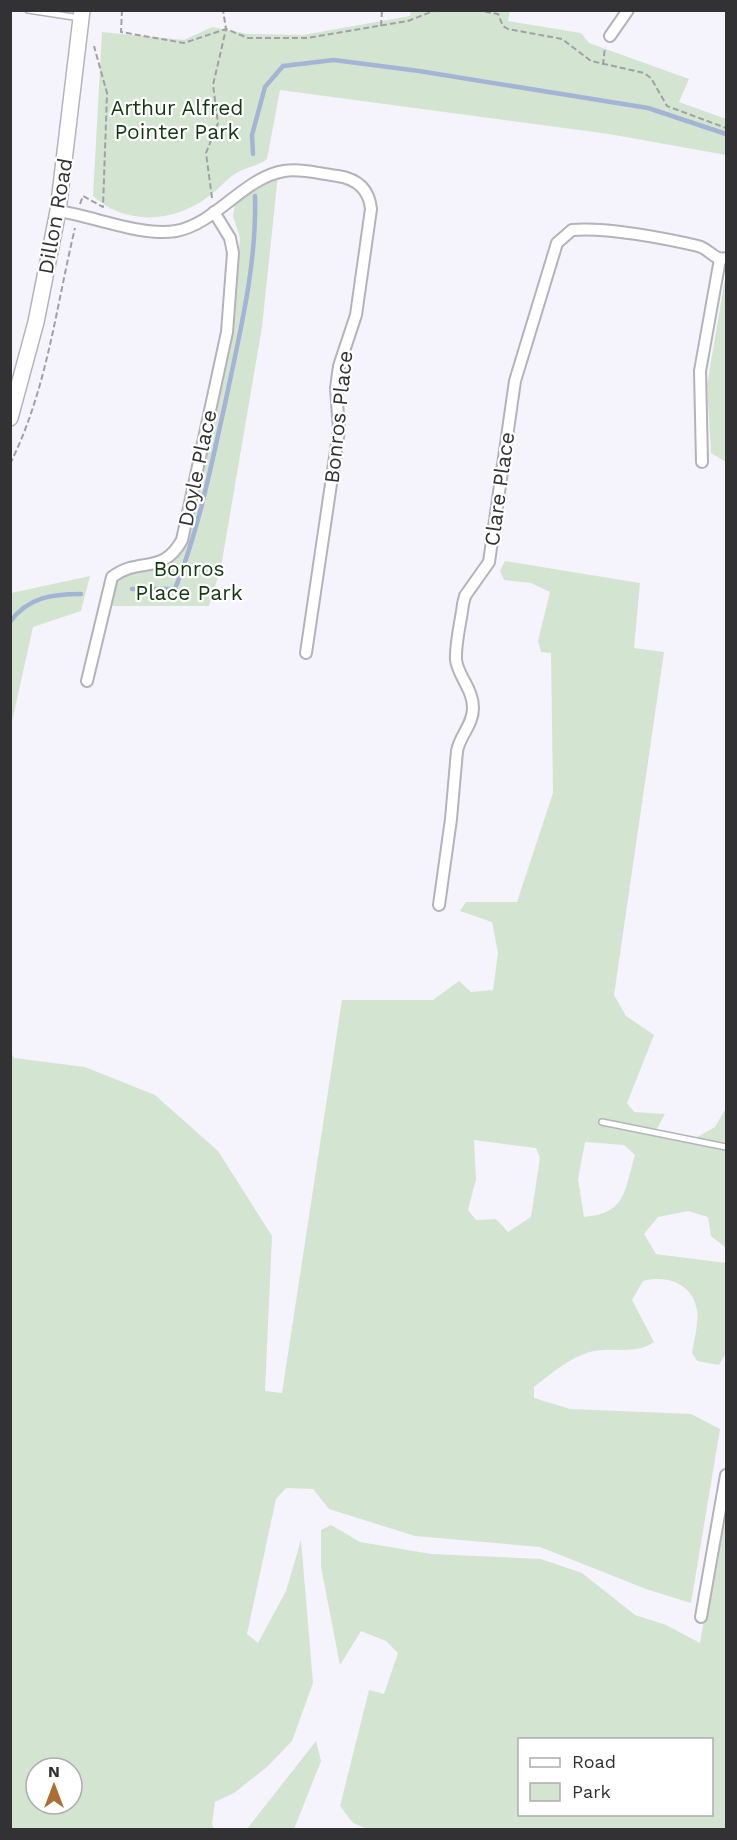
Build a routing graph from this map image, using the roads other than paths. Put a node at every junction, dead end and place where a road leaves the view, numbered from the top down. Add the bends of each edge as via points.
1 (28, 10) edge
2 (628, 10) edge
3 (82, 14) edge
4 (610, 36) road end
5 (58, 211) junction
6 (214, 212) junction
7 (723, 259) edge
8 (10, 418) edge
9 (702, 462) dead end
10 (306, 653) dead end
11 (87, 681) dead end
12 (439, 905) dead end
13 (602, 1122) dead end
14 (726, 1147) edge
15 (726, 1475) edge
16 (701, 1617) dead end

1 - 3 lane
2 - 4 street
3 - 5 main road, Dillon Road
5 - 6 street, Bonros Place via 160,232 186,228
5 - 8 main road, Dillon Road via 36,322
6 - 10 street, Bonros Place via 271,174 286,170 351,179 363,188 370,202 356,315 339,366 339,430
6 - 11 street, Doyle Place via 230,238 233,253 226,332 182,540 170,558 125,568 112,577
7 - 9 street via 700,371
7 - 12 street, Clare Place via 700,247 598,230 572,230 557,243 515,381 489,562 463,604 456,662 469,688 473,708 472,719 458,743
13 - 14 lane
15 - 16 street

